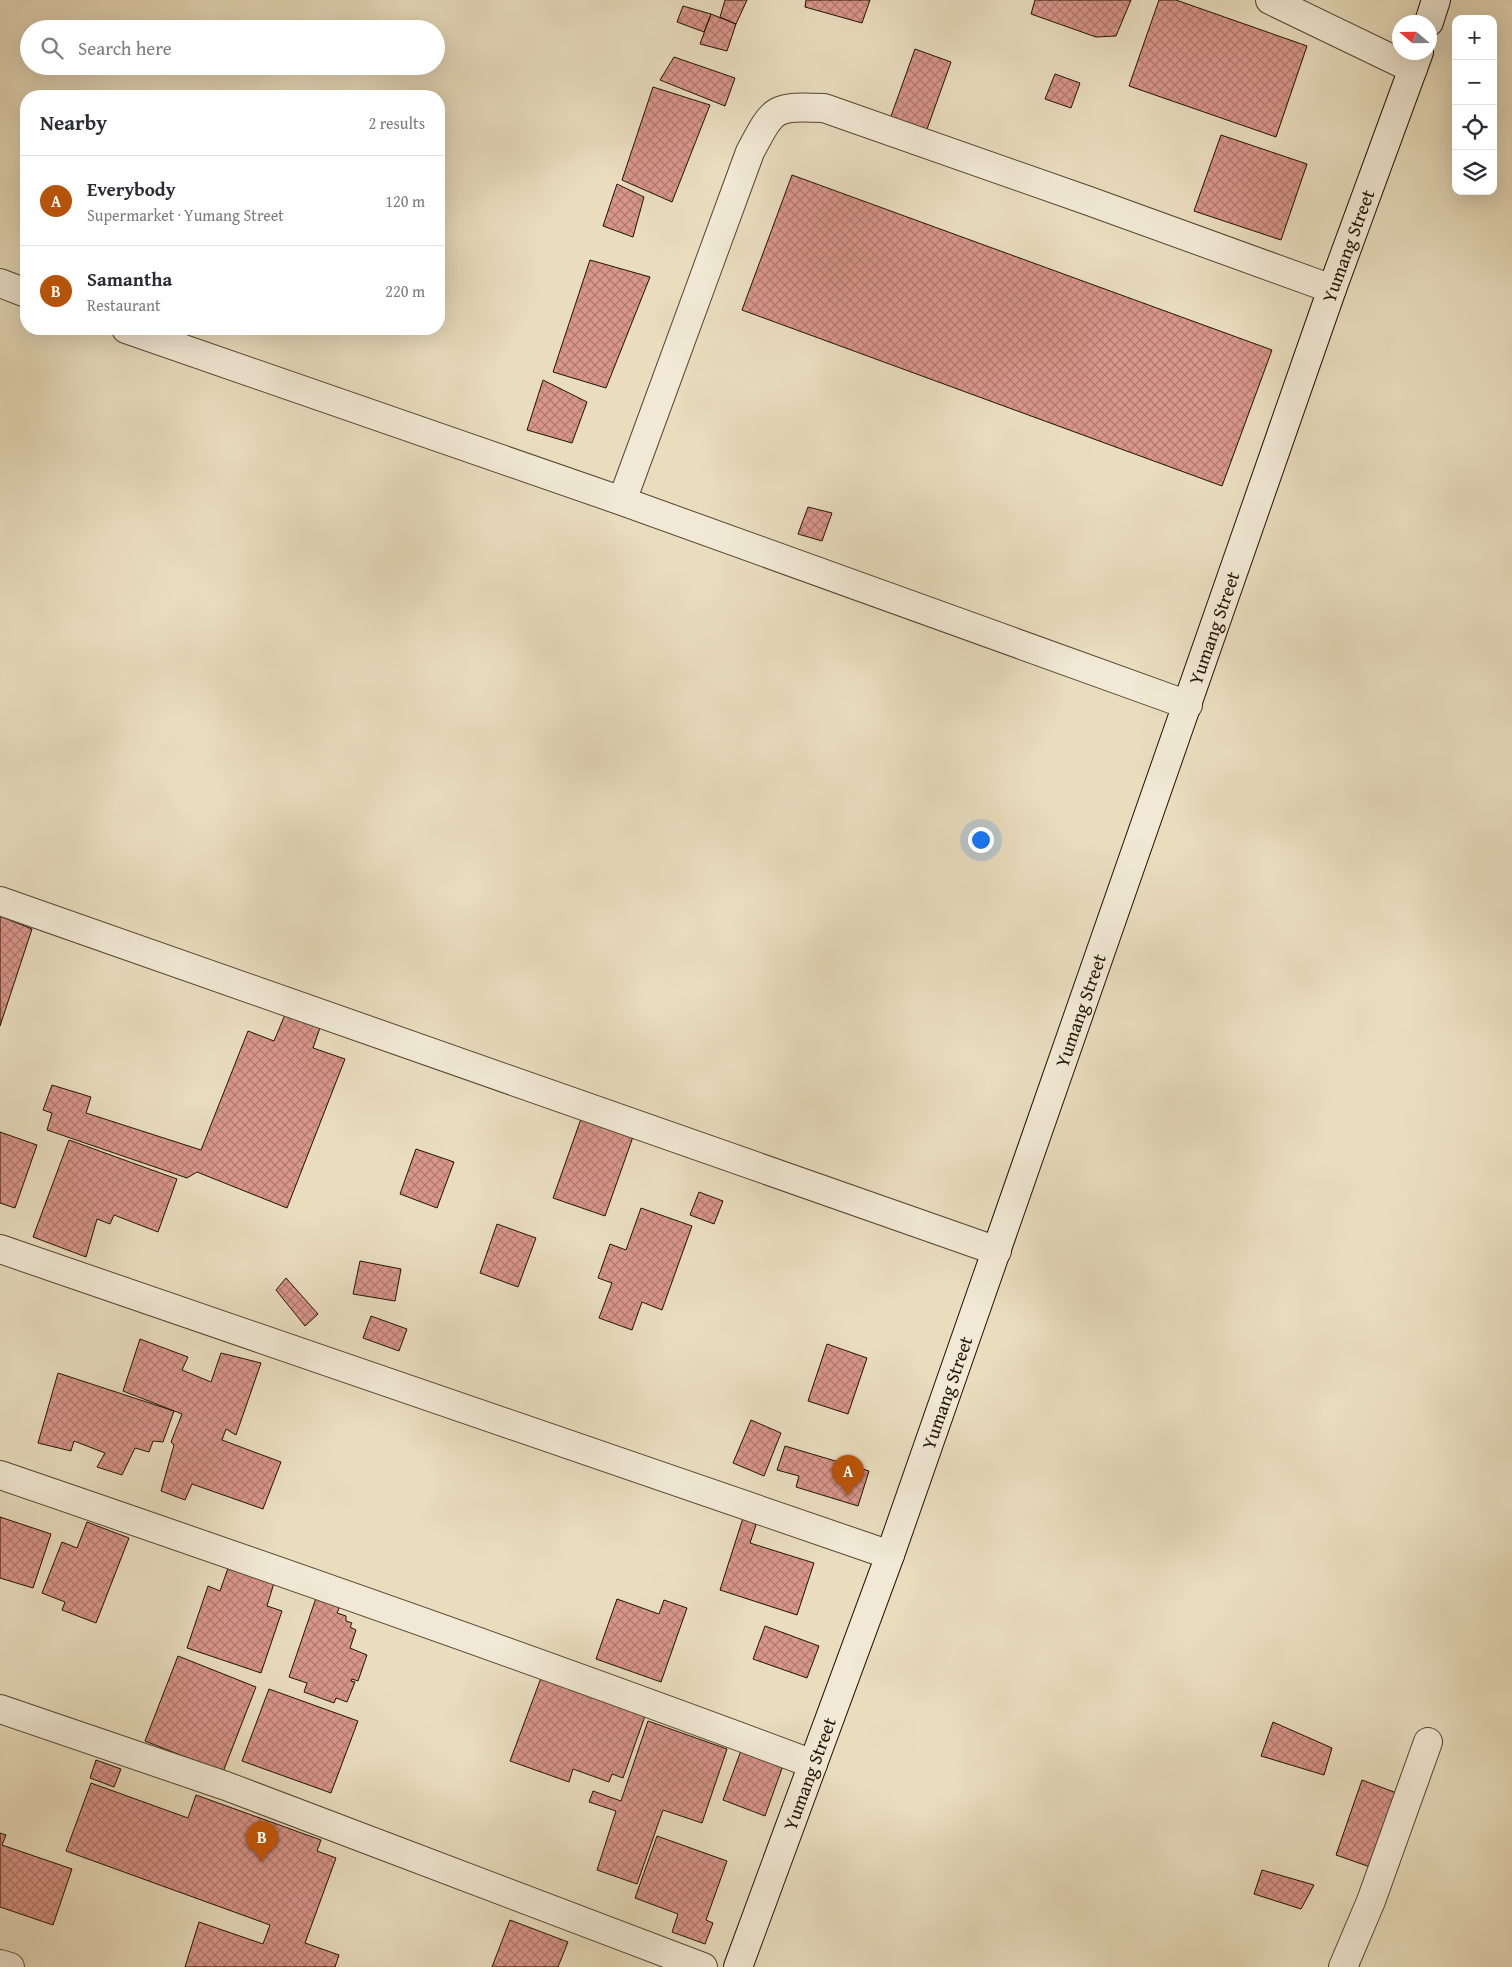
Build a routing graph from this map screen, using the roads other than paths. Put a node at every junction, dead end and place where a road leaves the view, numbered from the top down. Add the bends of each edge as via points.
1 (1270, 0) edge
2 (1436, 0) edge
3 (1431, 15) edge
4 (1416, 61) edge
5 (0, 283) edge
6 (1332, 289) junction
7 (20, 291) edge
8 (143, 335) edge
9 (622, 501) junction
10 (1188, 705) junction
11 (0, 901) edge
12 (0, 1249) edge
13 (997, 1251) junction
14 (0, 1475) edge
15 (890, 1555) junction
16 (0, 1710) edge
17 (1428, 1742) dead end
18 (813, 1764) junction
19 (0, 1964) edge
20 (10, 1967) edge
21 (703, 1967) edge
22 (738, 1967) edge
23 (1343, 1967) edge

1 - 4 street
2 - 3 street
4 - 6 street, Yumang Street
5 - 7 street
6 - 9 street via 824,108 779,109 766,121 750,152
6 - 10 street, Yumang Street
8 - 9 street
9 - 10 street
10 - 13 street, Yumang Street
11 - 13 street
12 - 15 street
13 - 15 street, Yumang Street
14 - 18 street via 422,1621
15 - 18 street, Yumang Street
16 - 21 street via 226,1786
17 - 23 street via 1371,1901
18 - 22 street, Yumang Street
19 - 20 street

